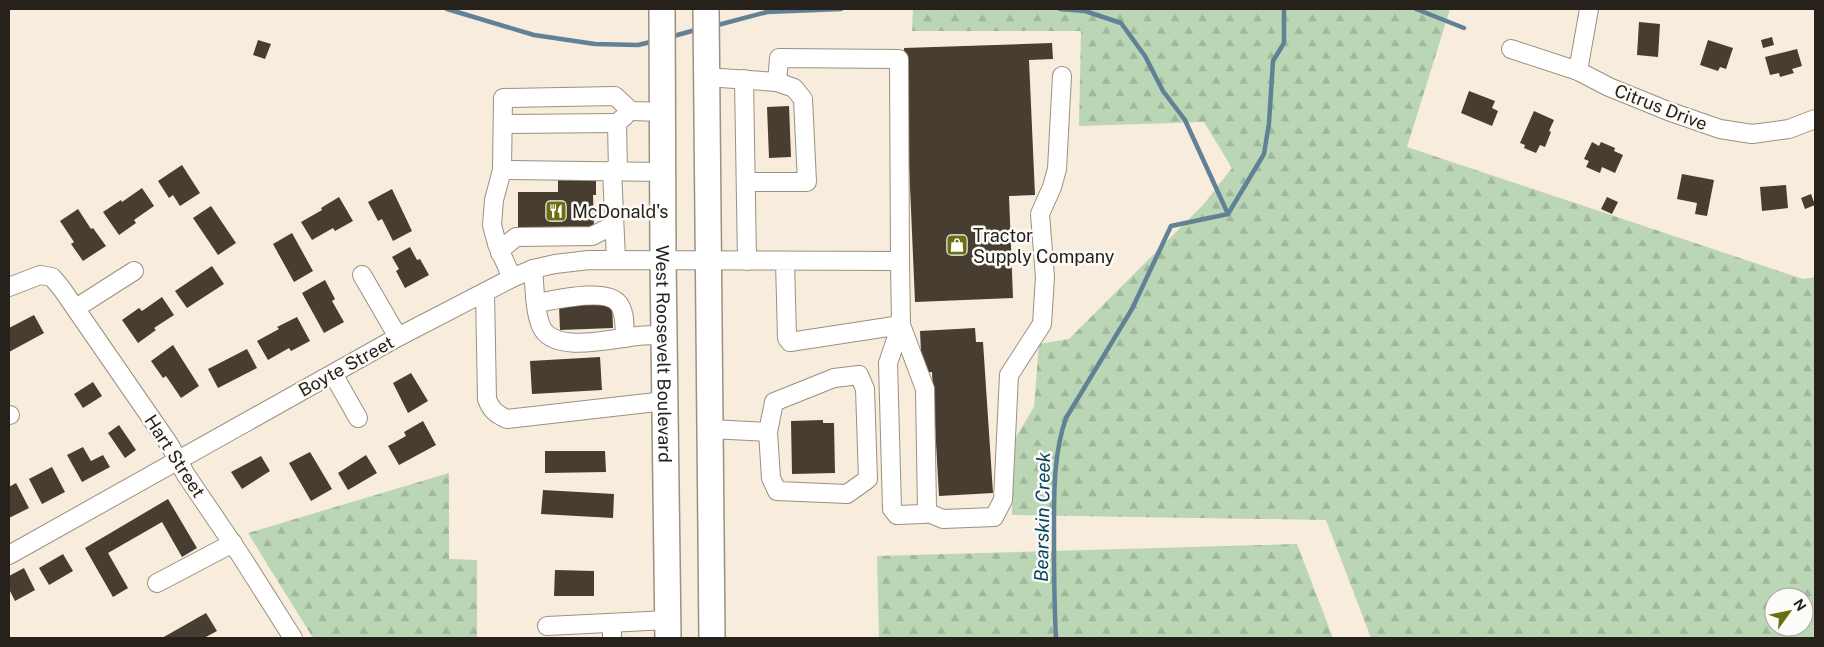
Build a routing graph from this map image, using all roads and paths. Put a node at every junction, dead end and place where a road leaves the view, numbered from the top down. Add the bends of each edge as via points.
1 (662, 9) edge
2 (706, 9) edge
3 (1589, 9) edge
4 (1511, 49) dead end
5 (1578, 71) junction
6 (706, 74) junction
7 (1062, 76) dead end
8 (744, 80) junction
9 (777, 82) junction
10 (663, 105) junction
11 (631, 111) junction
12 (1815, 119) edge
13 (617, 123) junction
14 (503, 124) junction
15 (502, 170) junction
16 (615, 171) junction
17 (663, 172) junction
18 (746, 182) junction
19 (493, 216) junction
20 (614, 225) junction
21 (516, 237) junction
22 (500, 253) junction
23 (616, 259) junction
24 (663, 260) junction
25 (785, 261) junction
26 (900, 261) junction
27 (708, 262) junction
28 (747, 262) junction
29 (533, 269) junction
30 (134, 270) dead end
31 (362, 275) dead end
32 (512, 278) junction
33 (9, 287) edge
34 (485, 292) junction
35 (537, 303) junction
36 (76, 308) junction
37 (901, 325) junction
38 (664, 335) junction
39 (398, 338) junction
40 (625, 338) junction
41 (333, 374) junction
42 (665, 401) junction
43 (358, 418) dead end
44 (710, 429) junction
45 (768, 432) junction
46 (178, 460) junction
47 (926, 512) junction
48 (233, 544) junction
49 (9, 555) edge
50 (157, 583) dead end
51 (547, 626) dead end
52 (668, 629) edge
53 (612, 631) edge
54 (293, 638) edge
55 (712, 638) edge

1 - 10 highway, West Roosevelt Boulevard
2 - 6 highway
3 - 5 street
4 - 5 street, Citrus Drive
5 - 12 street, Citrus Drive via 1626,94 1720,129 1752,134 1789,129
6 - 8 street
6 - 27 highway
7 - 47 street via 1057,168 1040,214 1045,277 1042,324 1009,375 1003,500 994,517 943,519
8 - 9 street
8 - 18 street
9 - 18 street via 794,88 803,99 806,182
9 - 26 street via 779,58 899,59
10 - 11 street
10 - 17 highway, West Roosevelt Boulevard
11 - 13 street
11 - 14 street via 615,96 503,98
13 - 14 street
13 - 16 street
14 - 15 street
15 - 16 street
15 - 19 street
16 - 17 street
16 - 20 street
17 - 24 highway, West Roosevelt Boulevard
18 - 28 street
19 - 21 street
19 - 22 street via 493,234
20 - 21 street via 592,236
20 - 23 street
21 - 22 street
22 - 32 street
23 - 24 street, Boyte Street
23 - 29 street, Boyte Street
24 - 27 street, Boyte Street
24 - 38 highway, West Roosevelt Boulevard
25 - 26 street, Boyte Street
25 - 28 street, Boyte Street
25 - 37 street via 787,338 790,342
26 - 37 street
27 - 28 street, Boyte Street
27 - 44 highway
29 - 32 street, Boyte Street
29 - 35 street
30 - 36 street
31 - 39 street
32 - 34 street, Boyte Street
33 - 36 street, Hart Street via 40,275 52,277
34 - 39 street, Boyte Street
34 - 42 street via 487,399 497,415 507,419
35 - 40 street via 542,328 550,338 560,342
35 - 40 street via 592,295 613,298 623,314
36 - 46 street, Hart Street
37 - 47 street via 925,389
37 - 47 street via 888,362 892,509 897,515 922,515
38 - 40 street
38 - 42 highway, West Roosevelt Boulevard
39 - 41 street, Boyte Street
41 - 43 street
41 - 46 street, Boyte Street
42 - 52 highway, West Roosevelt Boulevard
44 - 45 street
44 - 55 highway
45 - 45 street via 771,478 777,491 847,494 868,479 865,389 859,375 834,378 774,402
46 - 48 street, Hart Street
46 - 49 street, Boyte Street
48 - 50 street
48 - 54 street, Hart Street
51 - 53 street
52 - 53 street

